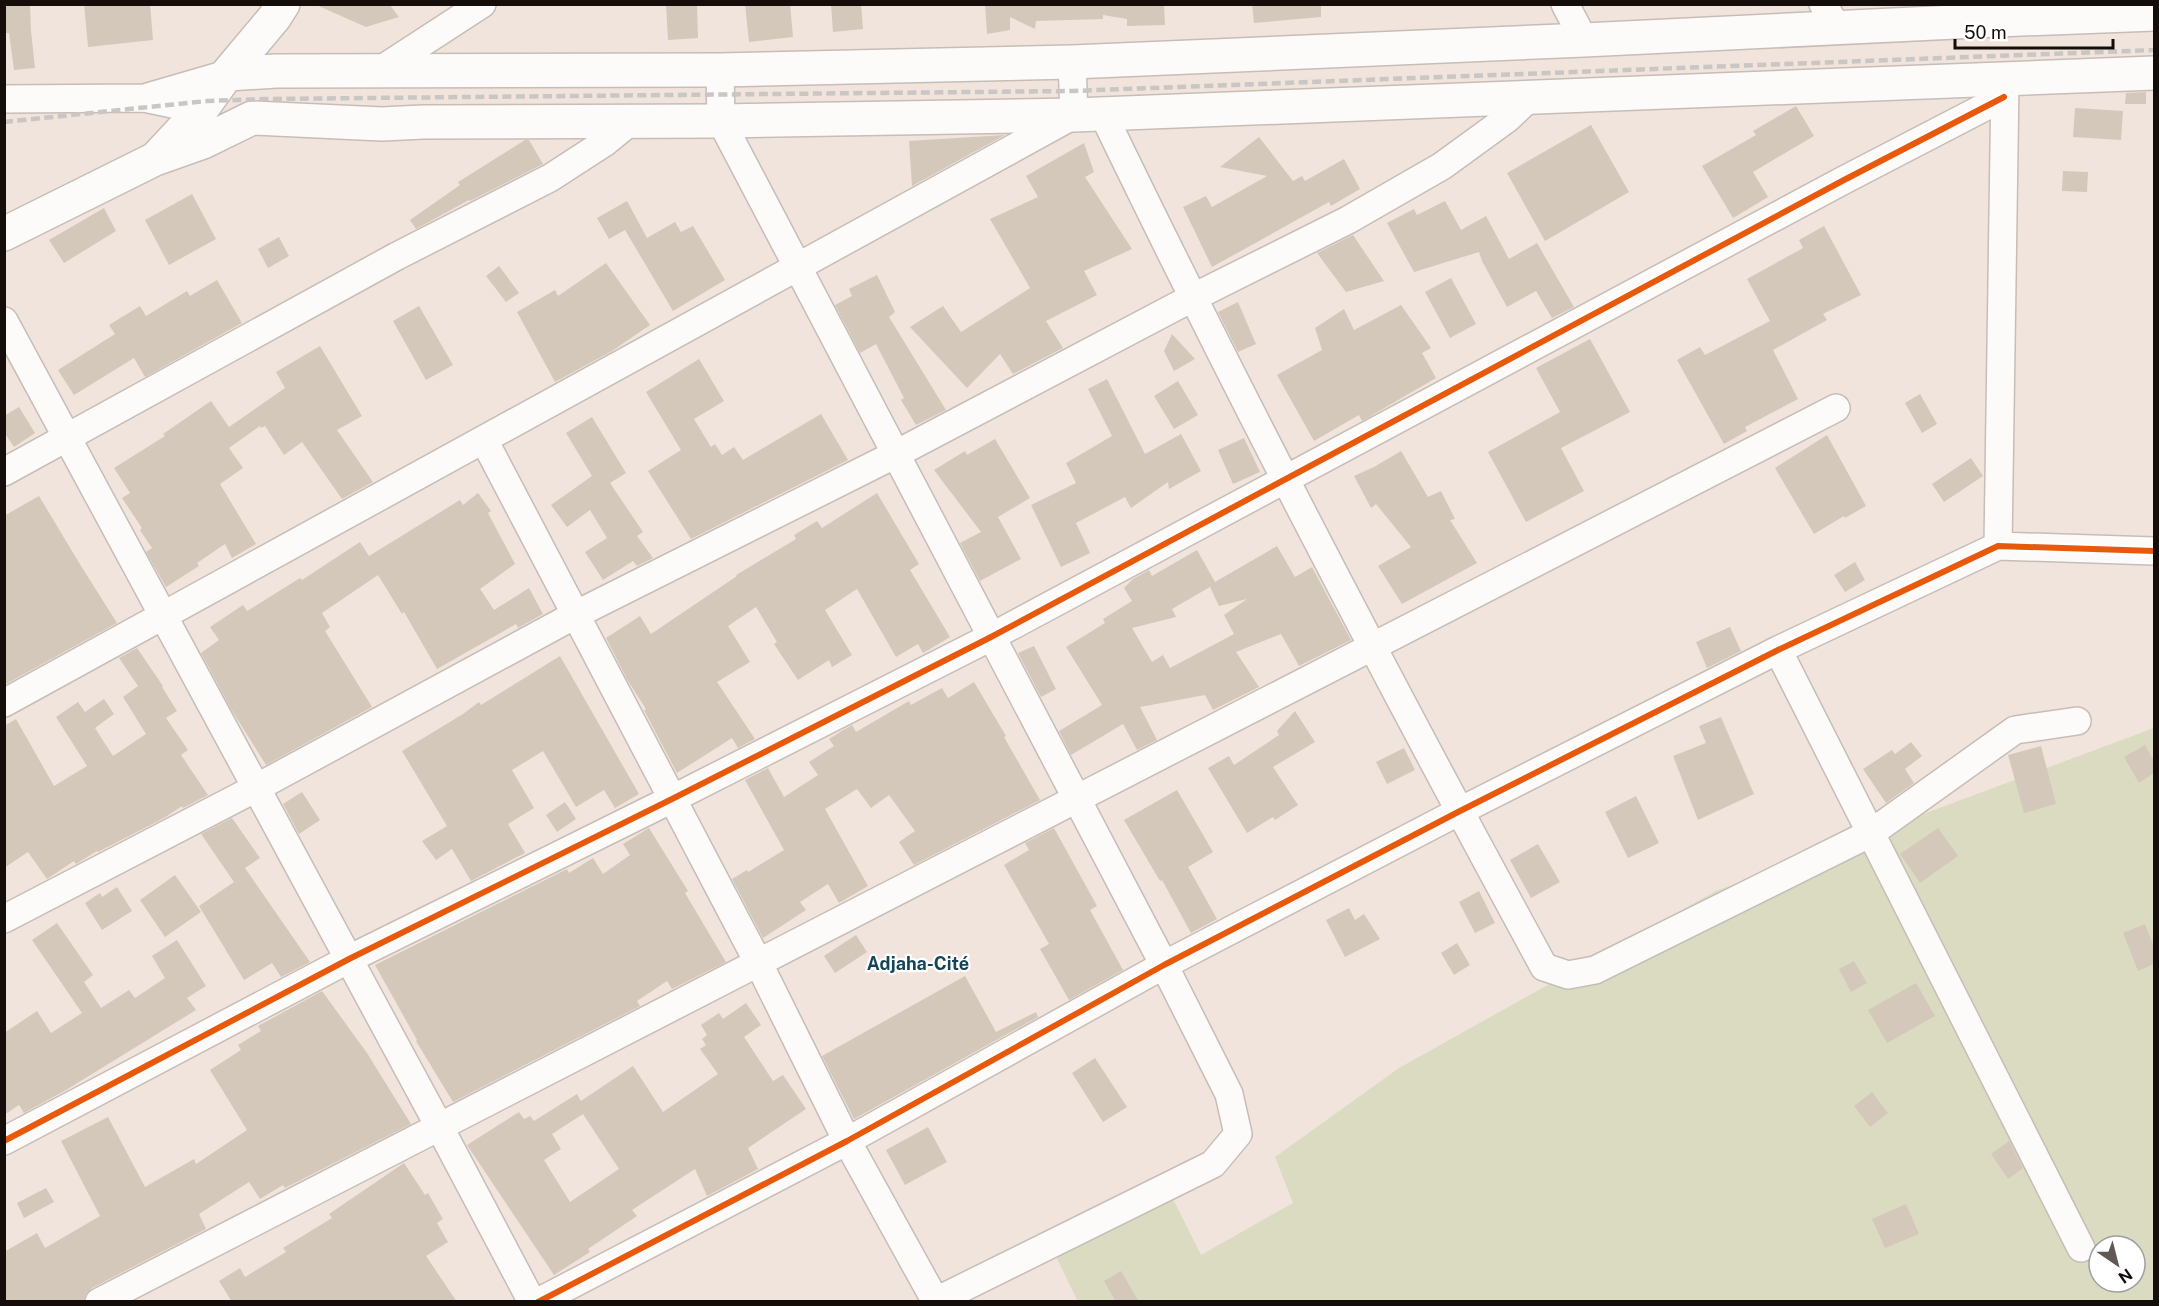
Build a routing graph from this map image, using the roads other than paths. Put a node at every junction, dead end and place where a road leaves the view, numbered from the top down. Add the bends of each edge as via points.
1 (283, 4) edge
2 (288, 4) edge
3 (482, 4) edge
4 (1565, 4) edge
5 (1993, 12) edge
6 (2154, 14) edge
7 (1831, 17) edge
8 (1584, 40) junction
9 (1072, 62) junction
10 (382, 69) junction
11 (720, 70) junction
12 (276, 71) junction
13 (2154, 73) edge
14 (227, 74) junction
15 (2005, 88) junction
16 (1530, 97) junction
17 (144, 98) junction
18 (4, 99) edge
19 (201, 110) junction
20 (1089, 115) junction
21 (252, 118) junction
22 (631, 121) junction
23 (721, 121) junction
24 (155, 159) junction
25 (4, 234) edge
26 (797, 267) junction
27 (1192, 298) junction
28 (4, 321) edge
29 (1836, 408) dead end
30 (66, 437) junction
31 (484, 440) junction
32 (896, 454) junction
33 (4, 472) edge
34 (1286, 480) junction
35 (1998, 546) junction
36 (2154, 551) edge
37 (164, 615) junction
38 (575, 615) junction
39 (991, 637) junction
40 (1374, 646) junction
41 (1778, 650) junction
42 (4, 702) edge
43 (2077, 721) dead end
44 (256, 788) junction
45 (1076, 799) junction
46 (672, 800) junction
47 (1460, 811) junction
48 (1871, 833) junction
49 (4, 919) edge
50 (349, 959) junction
51 (758, 962) junction
52 (1164, 965) junction
53 (439, 1126) junction
54 (4, 1141) edge
55 (847, 1141) junction
56 (2081, 1248) dead end
57 (935, 1301) edge
58 (99, 1302) edge
59 (532, 1302) edge
60 (538, 1302) edge

1 - 14 main road
2 - 12 main road
3 - 10 street
4 - 8 street
5 - 6 main road
5 - 7 main road
7 - 8 main road
8 - 9 main road
9 - 11 main road
9 - 20 street
10 - 11 main road
10 - 12 main road
11 - 23 street
12 - 14 main road
12 - 21 main road via 267,99
13 - 15 main road
14 - 17 street
14 - 19 main road
15 - 16 main road
15 - 34 street via 1844,180
15 - 35 street
16 - 20 main road
16 - 27 street via 1442,166 1348,220
17 - 18 street
17 - 19 street
19 - 21 main road
19 - 24 main road
20 - 23 main road
20 - 26 street
20 - 27 street
21 - 22 main road via 382,124
21 - 24 main road via 203,142
22 - 23 main road
22 - 30 street via 550,178 397,256
23 - 26 street
24 - 25 main road
26 - 31 street
26 - 32 street
27 - 32 street
27 - 34 street
28 - 30 street
29 - 40 street
30 - 33 street
30 - 37 street
31 - 37 street
31 - 38 street
32 - 38 street
32 - 39 street
34 - 39 street
34 - 40 street
35 - 36 street
35 - 41 street
37 - 42 street
37 - 44 street
38 - 44 street
38 - 46 street
39 - 45 street
39 - 46 street
40 - 45 street
40 - 47 street
41 - 47 street
41 - 48 street
43 - 48 street via 2015,730
44 - 49 street
44 - 50 street
45 - 51 street
45 - 52 street
46 - 50 street
46 - 51 street
47 - 48 street via 1544,967 1568,975 1595,970
47 - 52 street
48 - 56 street
50 - 53 street
50 - 54 street
51 - 53 street
51 - 55 street
52 - 55 street
52 - 57 street via 1229,1094 1238,1134 1213,1164
53 - 58 street
53 - 59 street
55 - 57 street
55 - 60 street

